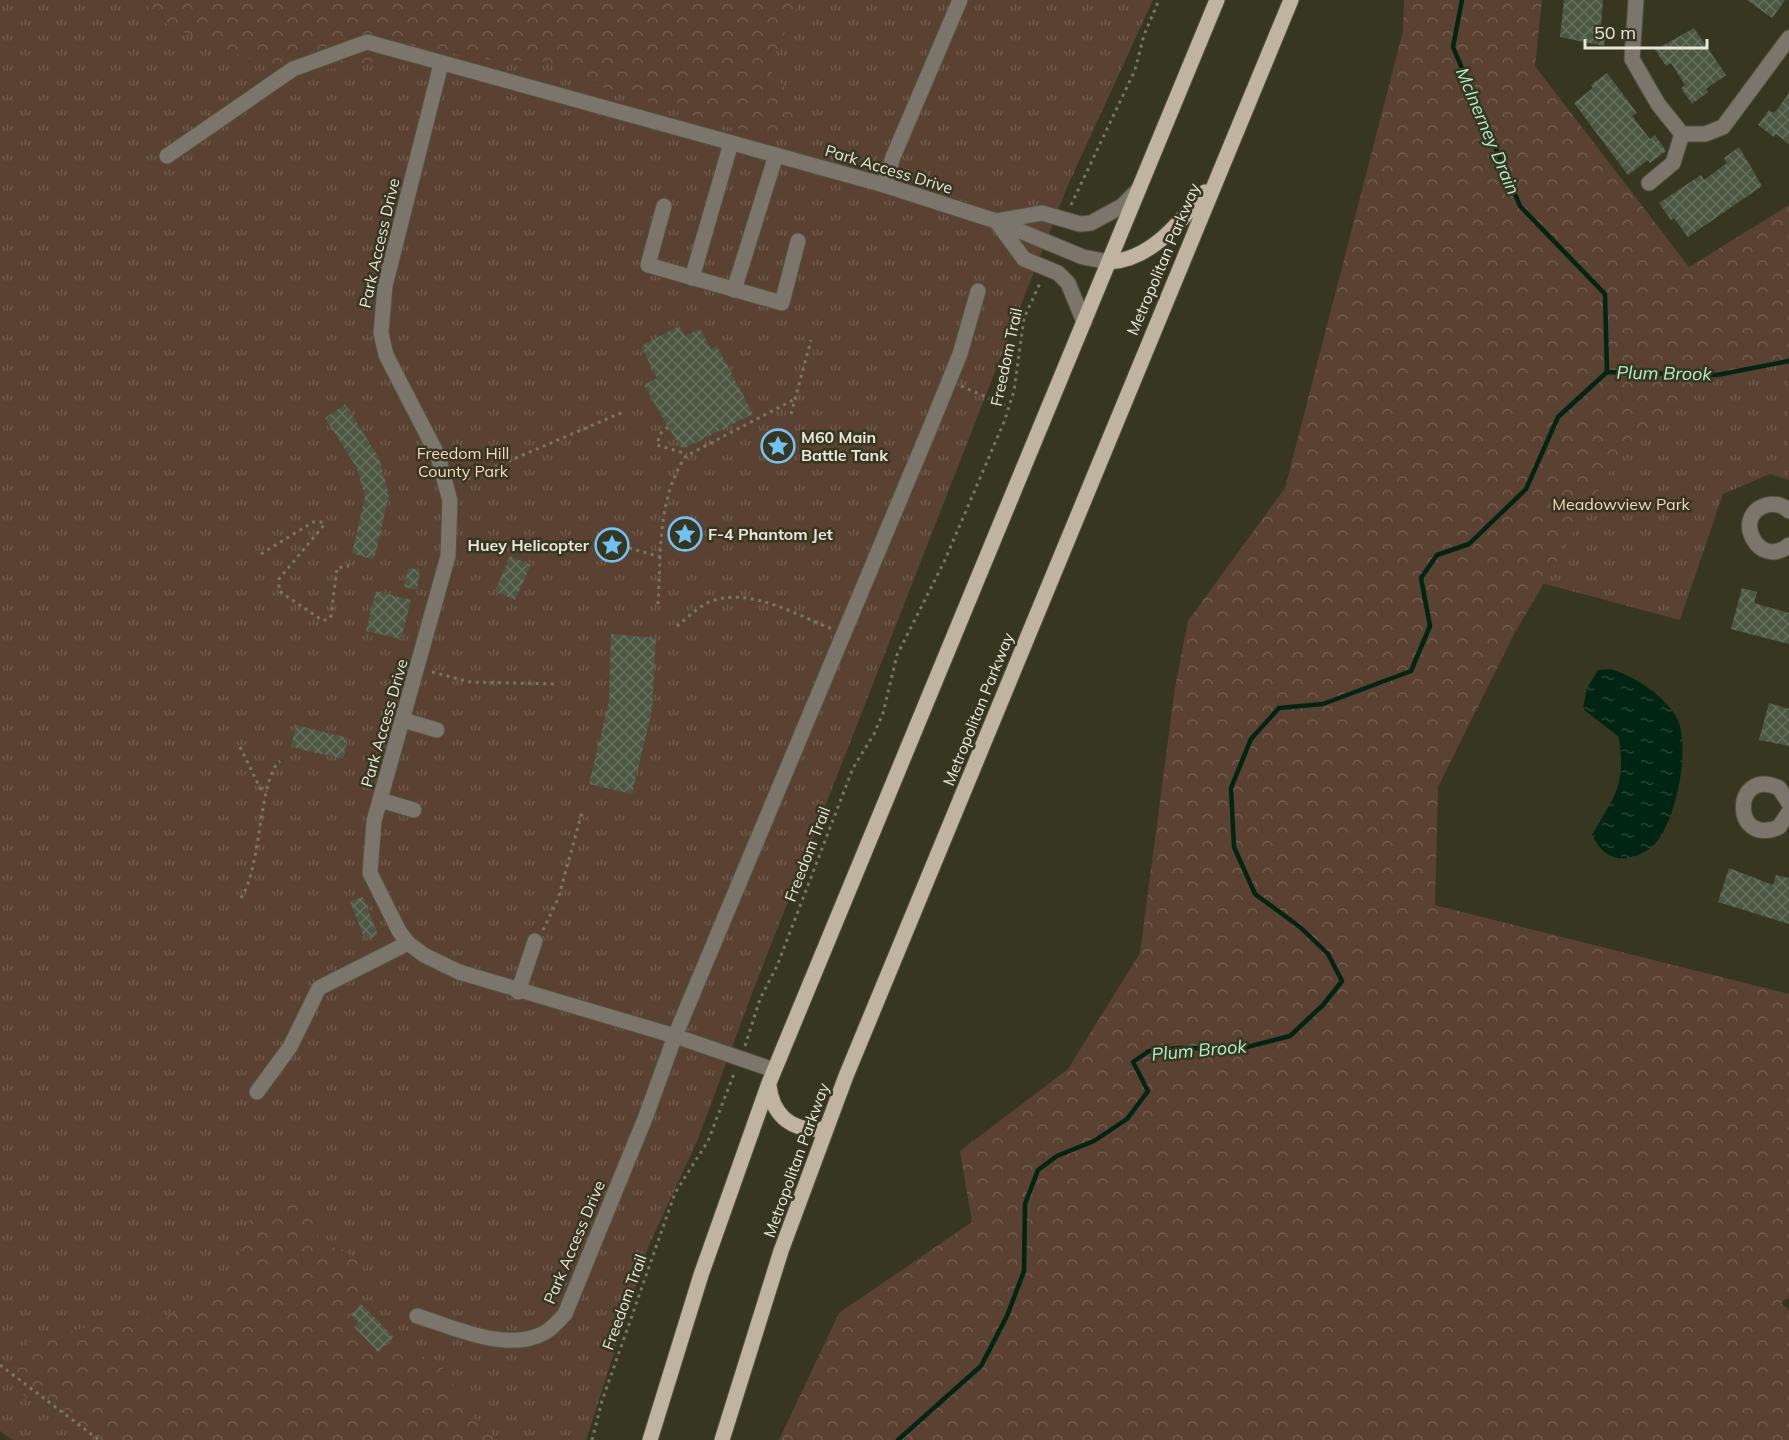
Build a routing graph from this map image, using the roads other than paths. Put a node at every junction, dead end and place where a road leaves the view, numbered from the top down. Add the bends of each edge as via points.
1 (960, 0) edge
2 (1217, 0) edge
3 (1291, 0) edge
4 (1635, 0) edge
5 (1789, 39) edge
6 (441, 64) junction
7 (1682, 134) junction
8 (731, 143) junction
9 (776, 155) junction
10 (167, 156) dead end
11 (1215, 181) junction
12 (1649, 183) dead end
13 (884, 185) junction
14 (1138, 190) junction
15 (664, 206) dead end
16 (996, 221) junction
17 (798, 241) dead end
18 (1108, 262) junction
19 (692, 278) junction
20 (734, 290) junction
21 (978, 291) dead end
22 (1084, 322) junction
23 (1789, 511) edge
24 (1789, 545) edge
25 (1771, 552) junction
26 (1789, 556) edge
27 (403, 720) junction
28 (437, 730) dead end
29 (1784, 789) edge
30 (380, 800) junction
31 (1789, 803) edge
32 (414, 810) dead end
33 (1789, 814) edge
34 (535, 941) road end
35 (408, 943) junction
36 (518, 992) junction
37 (675, 1036) junction
38 (771, 1077) junction
39 (257, 1092) dead end
40 (825, 1129) junction
41 (417, 1316) dead end
42 (650, 1440) edge
43 (722, 1440) edge

1 - 13 street
2 - 14 main road
3 - 11 main road, Metropolitan Parkway
4 - 7 street via 1632,59 1658,104
5 - 7 street via 1723,126 1705,134
6 - 8 street, Park Access Drive
6 - 10 street via 368,42 294,69
6 - 27 street, Park Access Drive via 380,310 386,355 438,456 450,501 448,556
7 - 12 street via 1673,163
8 - 9 street, Park Access Drive
8 - 19 street
9 - 13 street, Park Access Drive
9 - 20 street
11 - 18 main road via 1160,240 1131,258
11 - 40 main road, Metropolitan Parkway
13 - 16 street, Park Access Drive
14 - 16 street, Park Access Drive via 1122,206 1091,223 1080,224 1042,213
14 - 18 main road
15 - 19 street via 648,265
16 - 18 street, Park Access Drive via 1083,257
16 - 22 street via 1024,259 1058,273 1068,283
17 - 20 street via 782,303
18 - 22 main road
19 - 20 street
21 - 37 street, Park Access Drive via 949,379 845,635
22 - 38 main road
23 - 25 street via 1771,504 1752,516 1752,539
24 - 25 street
25 - 26 street
27 - 28 street
27 - 30 street, Park Access Drive
29 - 31 street
29 - 33 street via 1764,784 1750,790 1743,811 1750,825 1764,831 1779,827
30 - 32 street
30 - 35 street, Park Access Drive via 369,873
34 - 36 street
35 - 36 street, Park Access Drive via 459,972
35 - 39 street via 319,988 290,1047
36 - 37 street, Park Access Drive
37 - 38 street, Park Access Drive via 740,1057
37 - 41 street, Park Access Drive via 565,1314 544,1333 516,1341
38 - 40 main road via 771,1102 785,1121 803,1128
38 - 42 main road via 701,1275
40 - 43 main road, Metropolitan Parkway via 768,1290

